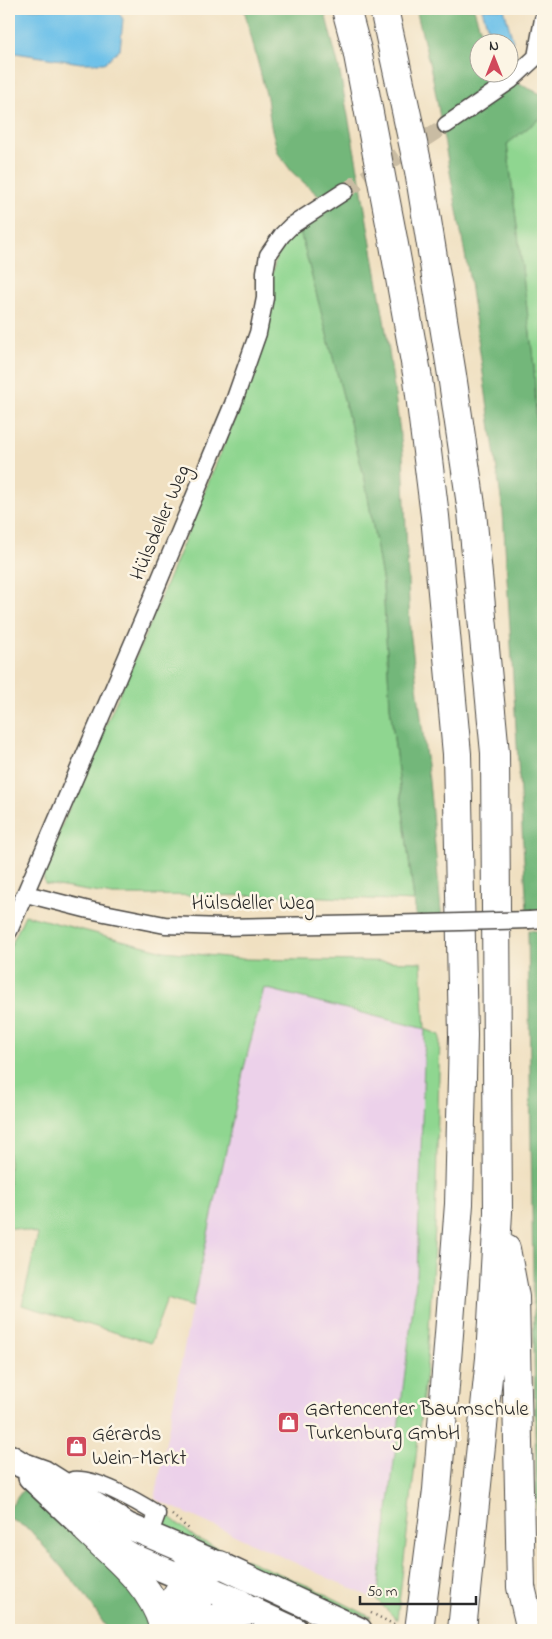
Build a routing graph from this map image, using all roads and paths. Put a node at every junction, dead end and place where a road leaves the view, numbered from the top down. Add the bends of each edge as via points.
1 (346, 9) edge
2 (384, 9) edge
3 (543, 19) edge
4 (446, 125) tunnel mouth
5 (345, 191) tunnel mouth
6 (26, 894) junction
7 (537, 920) edge
8 (9, 931) edge
9 (498, 1212) junction
10 (15, 1461) edge
11 (66, 1498) junction
12 (95, 1534) junction
13 (149, 1536) junction
14 (198, 1571) junction
15 (252, 1610) junction
16 (163, 1628) edge
17 (190, 1630) edge
18 (197, 1630) edge
19 (295, 1630) edge
20 (359, 1630) edge
21 (419, 1630) edge
22 (462, 1630) edge
23 (531, 1630) edge

1 - 21 highway via 357,50 418,380 435,516 456,754 463,1035 459,1204 437,1490
2 - 9 highway via 418,171 452,375 472,512 495,753
3 - 4 street via 536,57 510,80
5 - 6 street, Hülsdeller Weg via 291,226 268,255 258,333 233,404
6 - 7 street, Hülsdeller Weg, bridge via 165,925 222,927
6 - 8 street, Hülsdeller Weg
9 - 22 highway via 490,1358
9 - 23 highway via 515,1297 521,1587
10 - 11 main road via 31,1478
11 - 12 main road
11 - 13 main road
12 - 13 main road via 127,1545 144,1543
12 - 14 main road via 132,1556
12 - 16 highway via 142,1584 156,1605
13 - 14 main road
14 - 15 main road
14 - 16 highway via 173,1601
14 - 17 highway via 201,1592
14 - 20 main road
15 - 18 highway via 226,1613
15 - 19 main road

